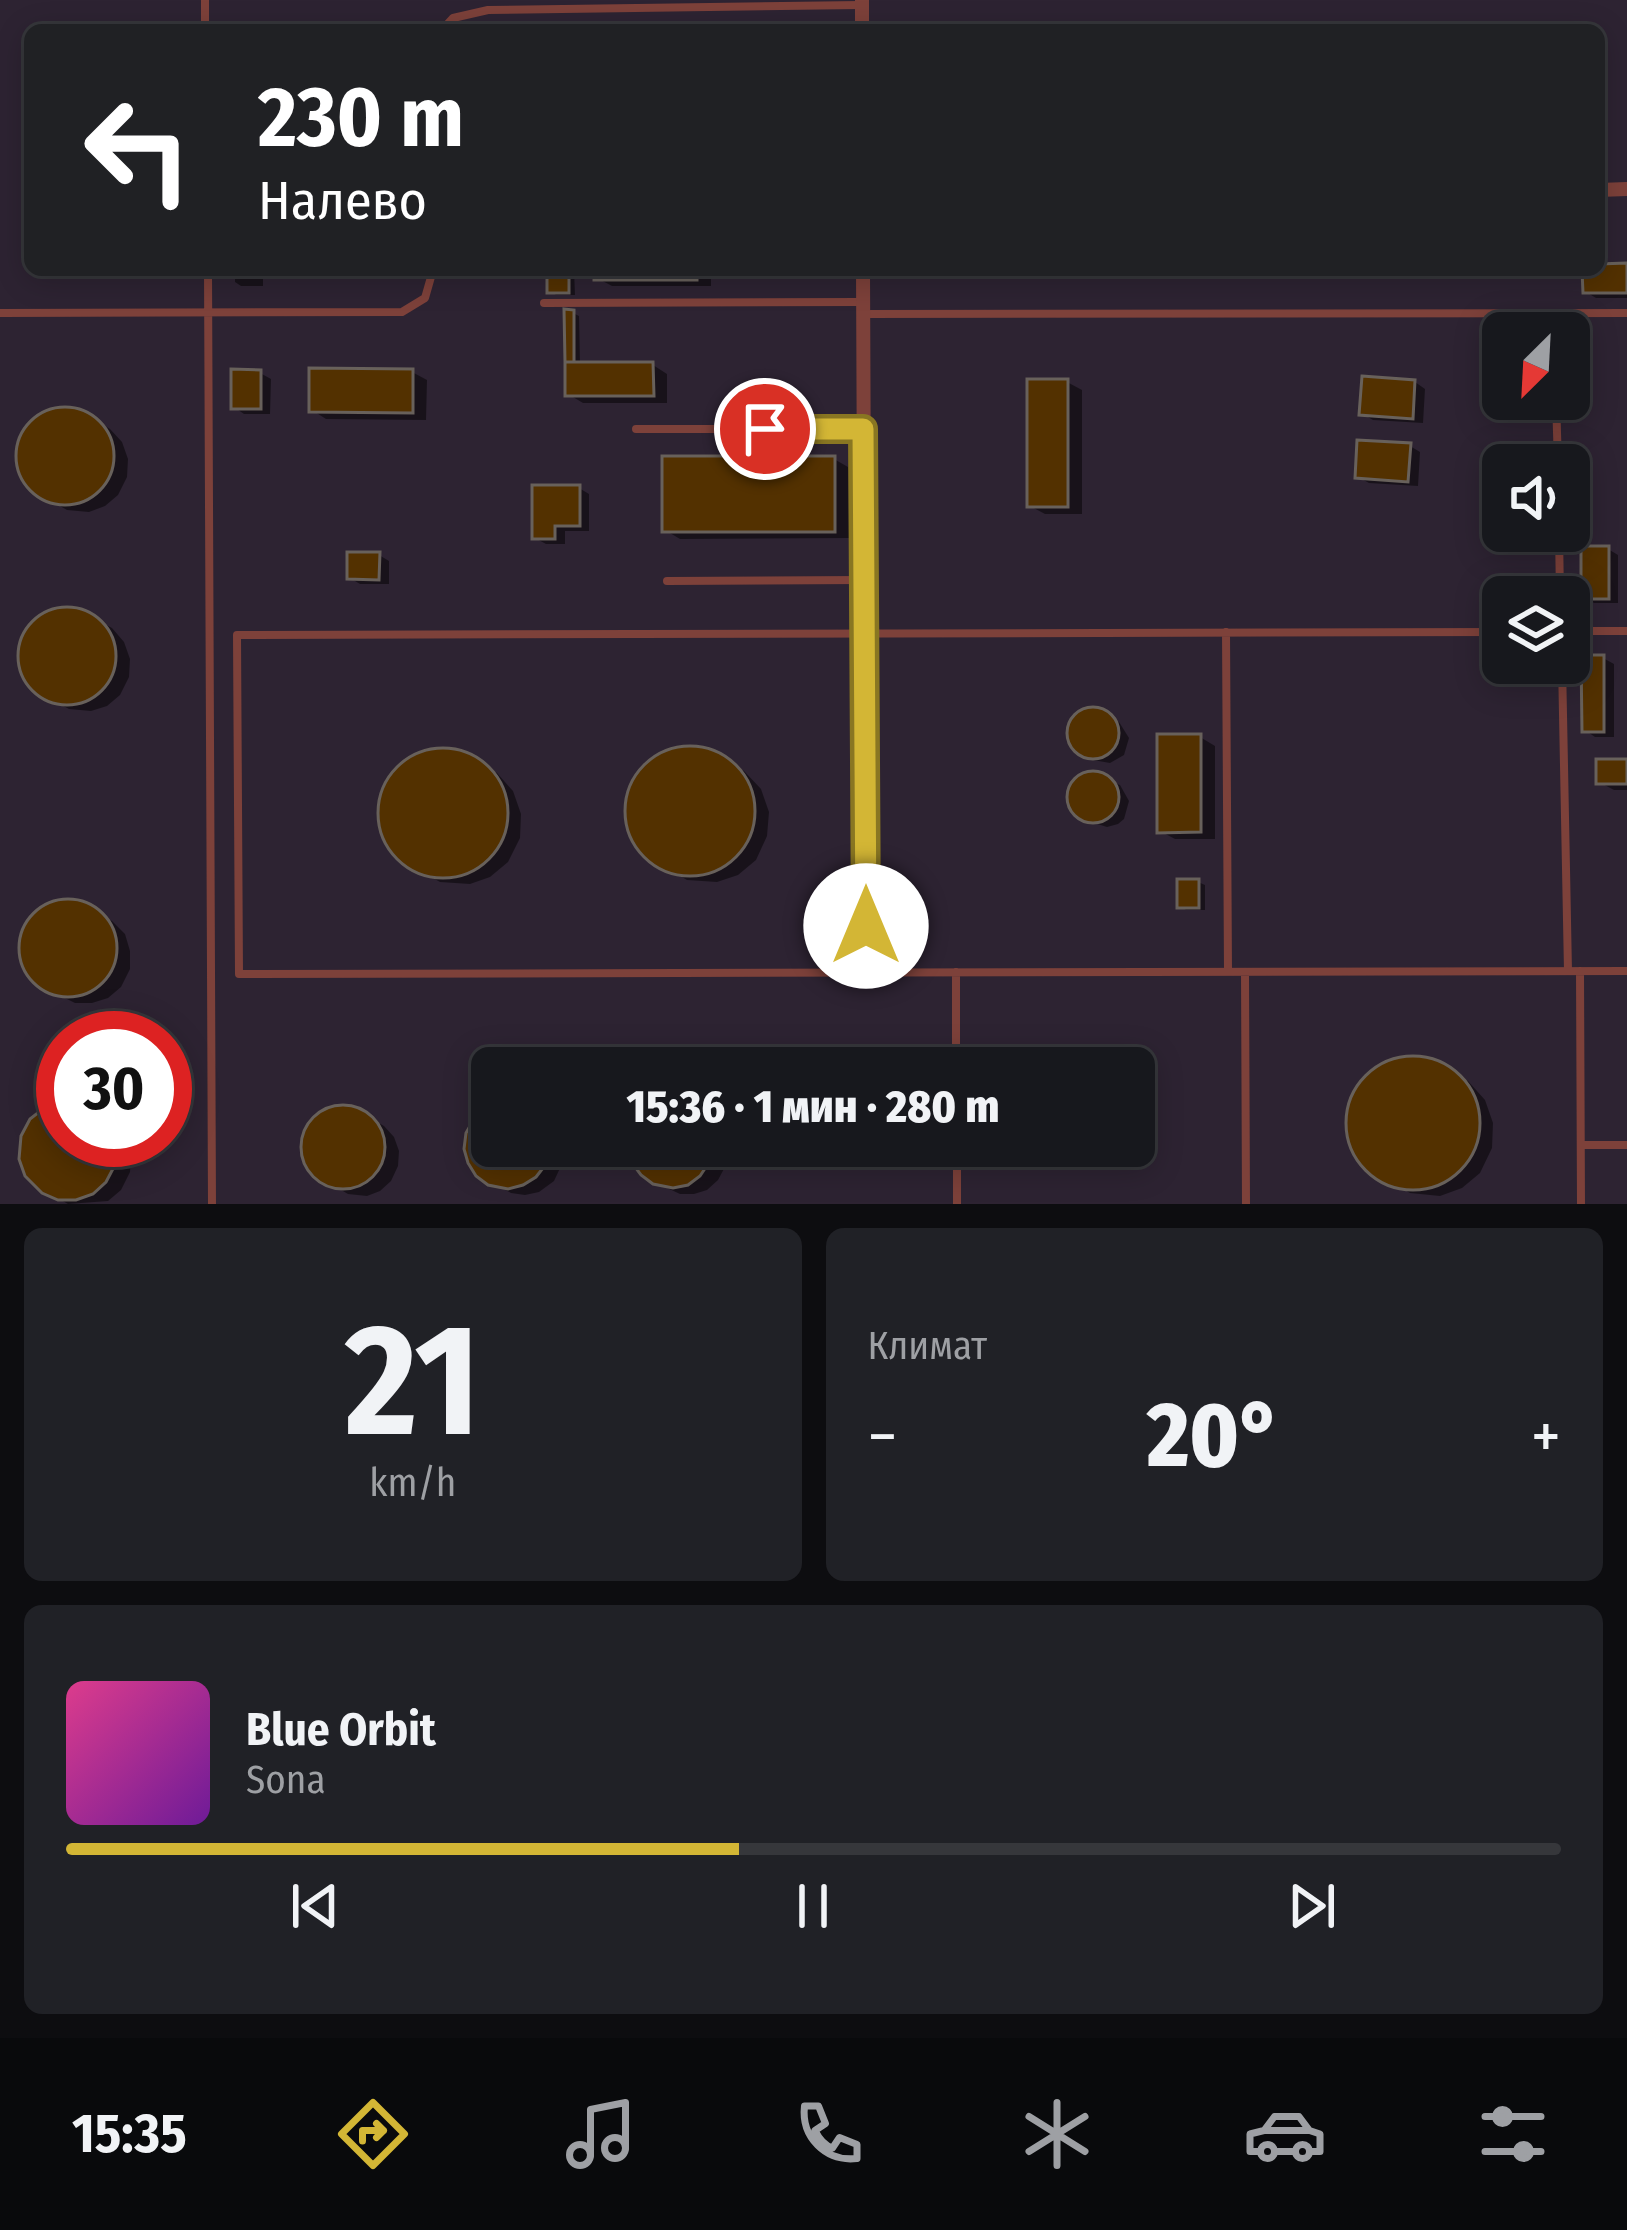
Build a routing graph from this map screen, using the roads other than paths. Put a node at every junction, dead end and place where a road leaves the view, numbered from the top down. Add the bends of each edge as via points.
1 (862, 3) edge
2 (448, 24) edge
3 (208, 276) edge
4 (431, 276) edge
5 (863, 276) edge
6 (544, 303) dead end
7 (863, 308) junction
8 (208, 312) junction
9 (1482, 312) edge
10 (0, 313) edge
11 (1590, 313) edge
12 (1627, 313) edge
13 (635, 429) dead end
14 (863, 429) junction
15 (864, 580) junction
16 (668, 581) dead end
17 (1627, 631) edge
18 (1226, 632) junction
19 (1482, 632) edge
20 (1590, 632) edge
21 (864, 633) junction
22 (1562, 684) edge
23 (1568, 971) junction
24 (1580, 971) junction
25 (1627, 971) edge
26 (956, 972) junction
27 (1228, 972) junction
28 (1245, 972) junction
29 (866, 973) junction
30 (956, 1047) edge
31 (1581, 1145) junction
32 (1627, 1145) edge
33 (956, 1167) edge
34 (212, 1204) edge
35 (957, 1204) edge
36 (1246, 1204) edge
37 (1582, 1204) edge

1 - 2 lane via 488,10
3 - 8 lane
4 - 8 lane via 425,298 402,312
5 - 7 street
6 - 7 lane
7 - 9 lane
7 - 14 street
8 - 10 lane
8 - 34 lane
11 - 12 lane
13 - 14 lane
14 - 15 street
15 - 16 lane
15 - 21 street
17 - 20 lane
18 - 19 lane
18 - 21 lane
18 - 27 lane
21 - 29 street
21 - 29 lane via 237,634 238,952 239,974
22 - 23 lane
23 - 24 lane
23 - 28 lane
24 - 25 lane
24 - 31 lane
26 - 27 lane
26 - 29 lane
26 - 30 lane
27 - 28 lane
28 - 36 lane
31 - 32 lane
31 - 37 lane
33 - 35 lane

